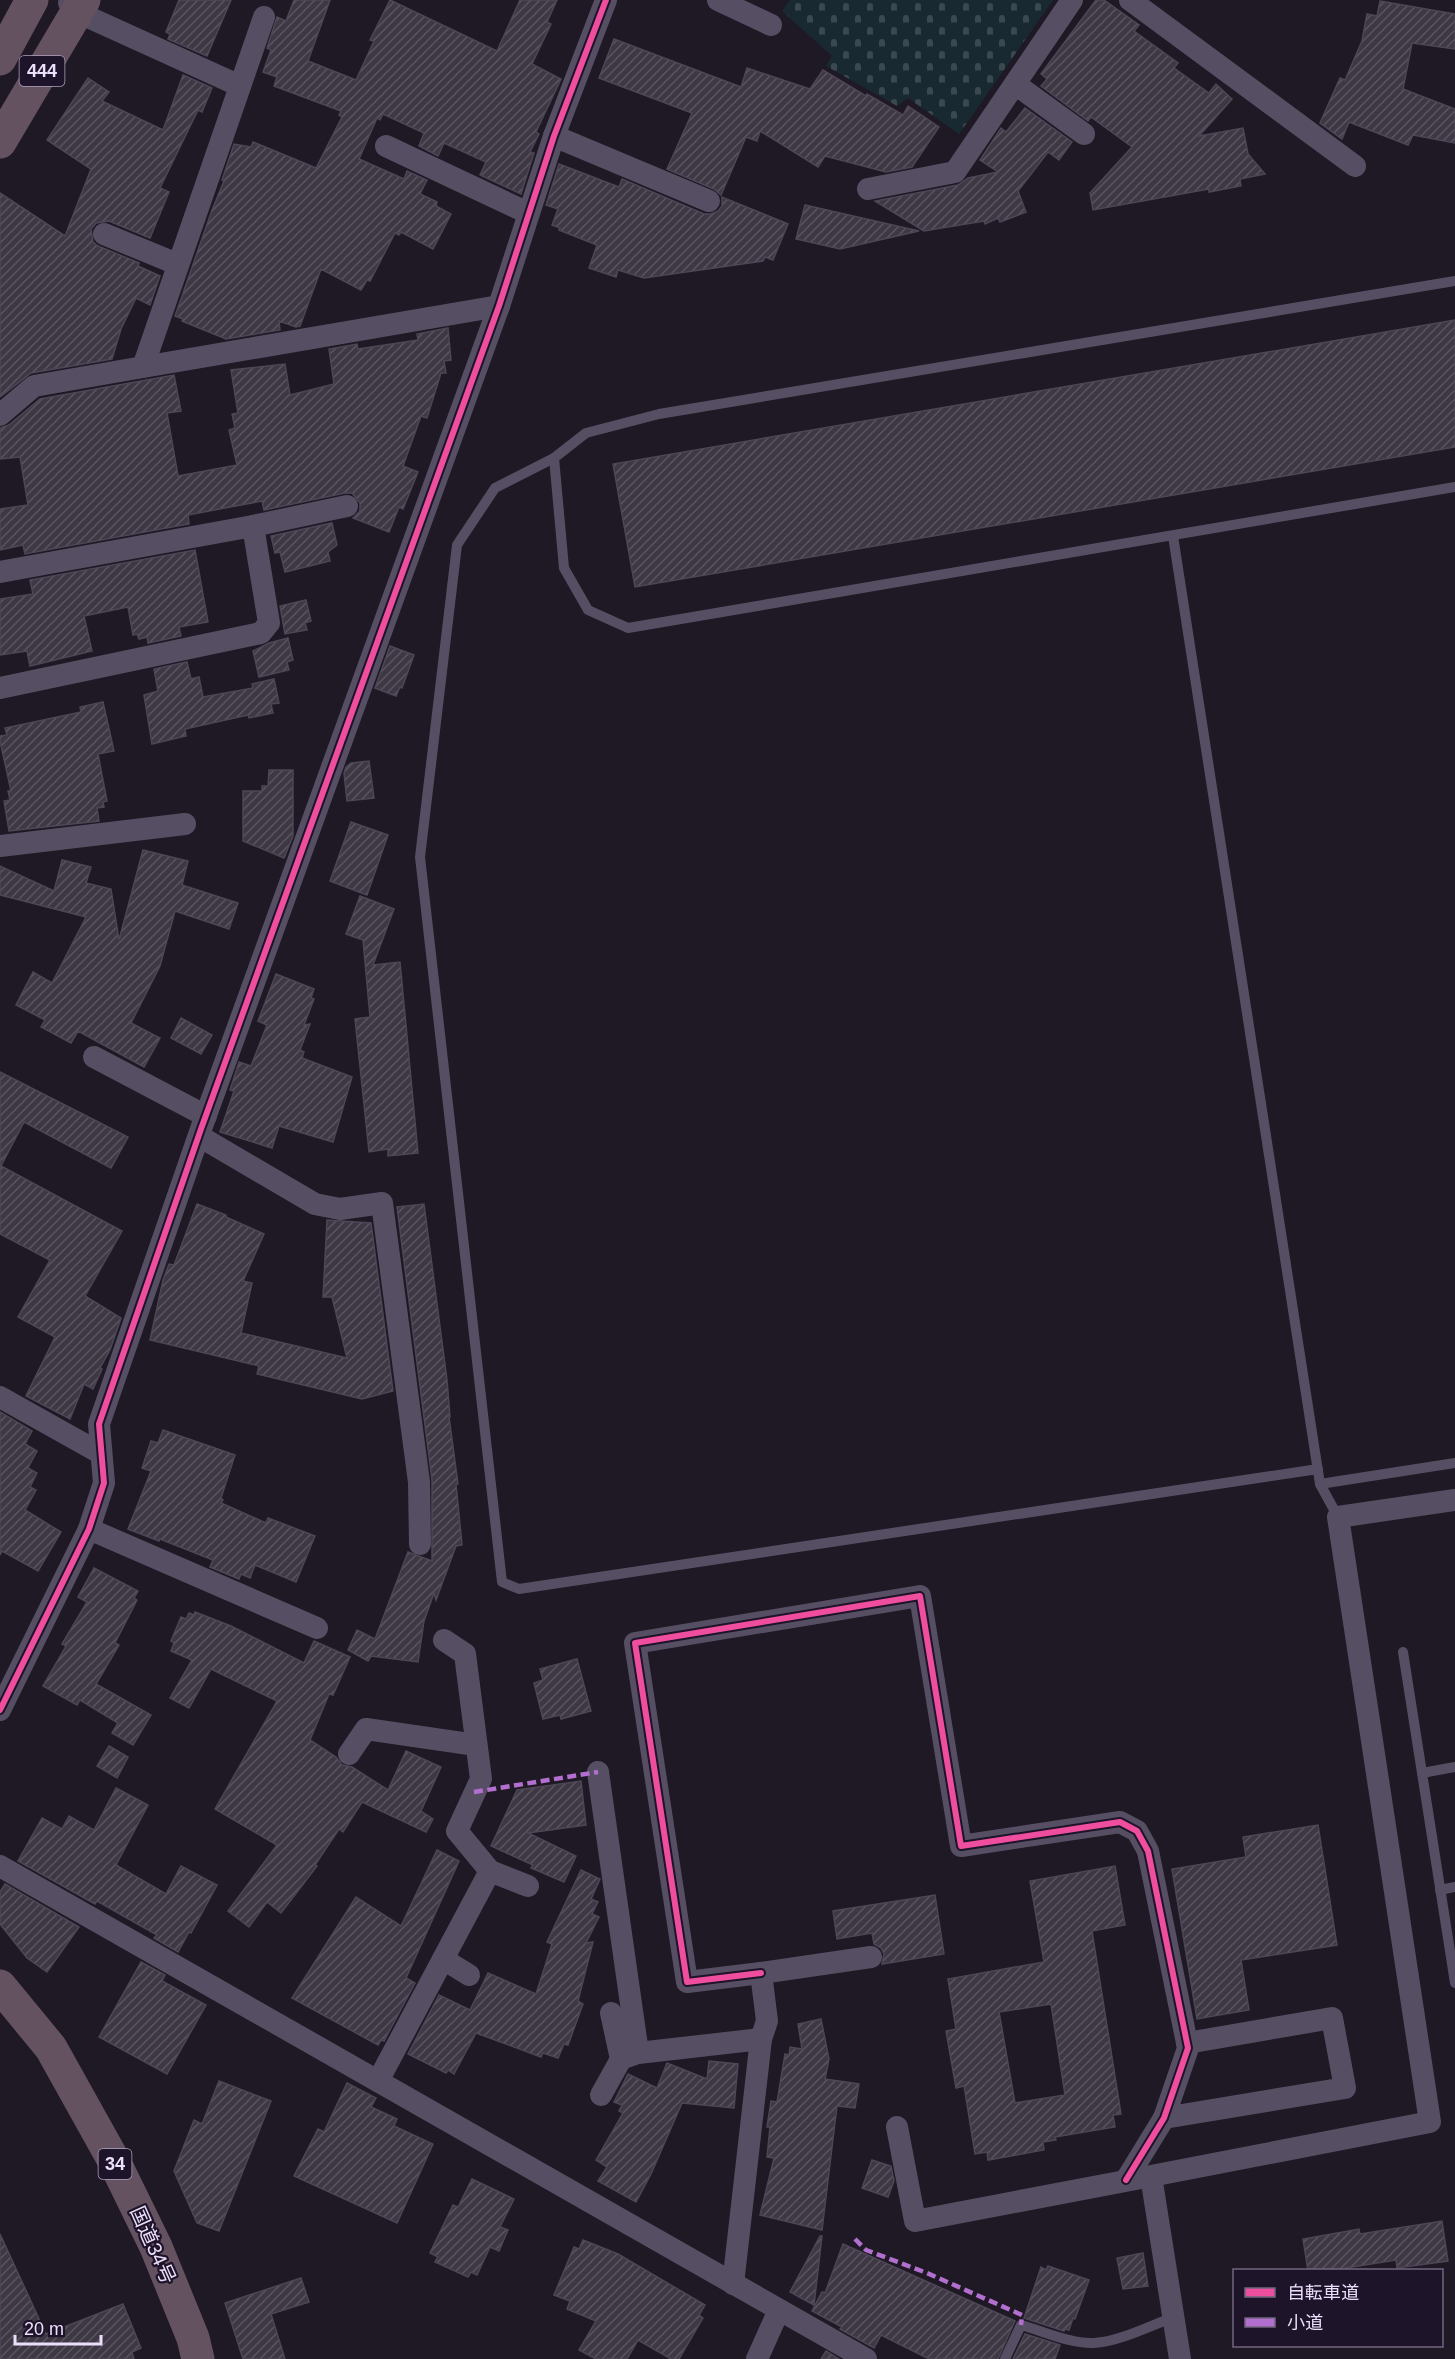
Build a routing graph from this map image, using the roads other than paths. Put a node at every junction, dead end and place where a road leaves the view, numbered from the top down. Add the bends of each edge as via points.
1 (32, 0) edge
2 (606, 0) edge
3 (718, 0) edge
4 (1072, 0) edge
5 (1130, 0) edge
6 (76, 4) edge
7 (264, 17) dead end
8 (771, 25) dead end
9 (0, 59) edge
10 (1015, 84) junction
11 (240, 86) junction
12 (1084, 134) dead end
13 (555, 136) junction
14 (0, 142) edge
15 (386, 146) dead end
16 (1355, 166) dead end
17 (868, 189) dead end
18 (709, 201) dead end
19 (528, 213) junction
20 (104, 234) dead end
21 (177, 264) junction
22 (1455, 281) edge
23 (499, 306) junction
24 (143, 366) junction
25 (0, 415) edge
26 (554, 458) junction
27 (1455, 487) edge
28 (347, 506) dead end
29 (252, 526) junction
30 (1173, 536) junction
31 (0, 572) edge
32 (0, 688) edge
33 (185, 824) dead end
34 (0, 846) edge
35 (94, 1057) dead end
36 (203, 1126) junction
37 (0, 1397) edge
38 (100, 1453) junction
39 (1455, 1463) edge
40 (1318, 1469) junction
41 (1320, 1484) junction
42 (1455, 1500) edge
43 (1338, 1517) junction
44 (89, 1529) junction
45 (420, 1544) dead end
46 (317, 1628) dead end
47 (444, 1640) dead end
48 (1403, 1652) dead end
49 (0, 1710) edge
50 (476, 1745) junction
51 (349, 1754) dead end
52 (1455, 1767) edge
53 (598, 1772) dead end
54 (1422, 1773) junction
55 (0, 1866) edge
56 (490, 1871) junction
57 (528, 1886) dead end
58 (1455, 1887) edge
59 (1440, 1890) junction
60 (871, 1957) dead end
61 (443, 1959) junction
62 (761, 1973) junction
63 (469, 1975) dead end
64 (1455, 1983) edge
65 (0, 1986) edge
66 (611, 2013) dead end
67 (761, 2039) junction
68 (1187, 2043) junction
69 (629, 2056) junction
70 (378, 2081) junction
71 (601, 2095) dead end
72 (1164, 2118) junction
73 (897, 2127) dead end
74 (1151, 2176) junction
75 (1126, 2180) junction
76 (733, 2284) junction
77 (779, 2310) junction
78 (1174, 2317) junction
79 (198, 2359) edge
80 (757, 2359) edge
81 (866, 2359) edge
82 (1005, 2359) edge
83 (1180, 2359) edge

1 - 9 highway, 444
2 - 13 street
3 - 8 street
4 - 10 street
5 - 16 street
6 - 11 street
6 - 14 highway, 444
7 - 11 street
10 - 12 street
10 - 17 street via 955,172
11 - 21 street
13 - 18 street
13 - 19 street
15 - 19 street
19 - 23 street
20 - 21 street
21 - 24 street
22 - 26 lane via 659,414 586,433
23 - 24 street
23 - 36 street
24 - 25 street via 34,386
26 - 30 lane via 564,568 588,610 628,628
26 - 40 lane via 495,488 457,545 420,857 502,1582 519,1589
27 - 30 lane
28 - 29 street
29 - 31 street
29 - 32 street via 270,624 261,633
30 - 40 lane
33 - 34 street
35 - 36 street
36 - 38 street via 99,1424
36 - 45 street via 315,1204 340,1209 382,1203 419,1482
37 - 38 street
38 - 44 street via 104,1484
39 - 41 lane
40 - 41 lane
41 - 43 lane
42 - 43 street
43 - 74 street via 1430,2122
44 - 46 street
44 - 49 street
47 - 50 street via 465,1654
48 - 54 lane
50 - 51 street via 366,1729
50 - 56 street via 481,1779 457,1831
52 - 54 lane
53 - 69 street
54 - 59 lane
55 - 70 street
56 - 57 street
56 - 61 street
58 - 59 lane
59 - 64 lane
60 - 62 street
61 - 63 street
61 - 70 street
62 - 67 street via 767,2021
62 - 68 street via 687,1982 635,1643 920,1596 961,1845 1120,1822 1137,1830 1148,1851
65 - 79 highway, 国道34号 / 34 via 51,2048 114,2161 156,2247
66 - 69 street
67 - 69 street
67 - 76 street
68 - 72 street
68 - 72 street via 1332,2018 1345,2088
69 - 71 street
70 - 76 street
72 - 75 street
73 - 75 street via 915,2221
74 - 75 street
74 - 78 street
76 - 77 street
77 - 80 street
77 - 81 street
78 - 82 lane via 1093,2343 1021,2325
78 - 83 street

